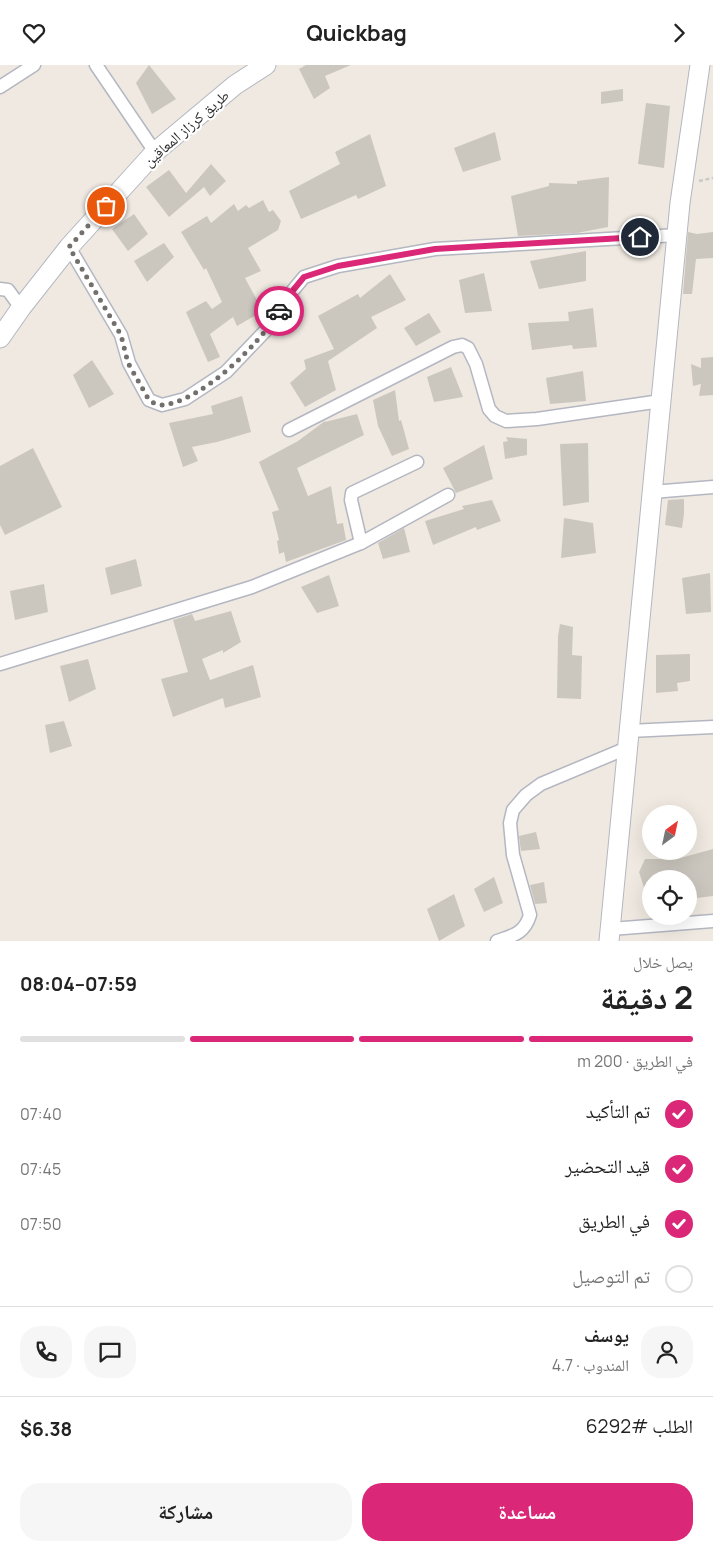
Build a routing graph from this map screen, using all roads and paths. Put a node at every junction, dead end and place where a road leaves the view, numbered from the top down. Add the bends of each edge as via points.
1 (34, 65) edge
2 (96, 65) edge
3 (266, 65) edge
4 (700, 65) edge
5 (0, 87) edge
6 (154, 152) junction
7 (677, 235) junction
8 (69, 247) junction
9 (0, 278) edge
10 (4, 290) edge
11 (21, 307) junction
12 (0, 338) edge
13 (661, 401) junction
14 (289, 430) dead end
15 (417, 462) dead end
16 (713, 487) edge
17 (652, 492) junction
18 (448, 495) dead end
19 (361, 543) junction
20 (0, 664) edge
21 (713, 727) edge
22 (628, 740) junction
23 (713, 921) edge
24 (610, 935) edge
25 (497, 941) edge

1 - 5 street
2 - 6 street
3 - 6 street, طريق كرزاز المعاقين via 235,85
4 - 7 street
6 - 8 street, طريق كرزاز المعاقين
7 - 8 street via 435,249 338,266 304,277 269,327 226,372 185,399 162,405 149,400 128,363 121,335
7 - 13 street
8 - 11 street, طريق كرزاز المعاقين
9 - 10 street
10 - 11 street
11 - 12 street, طريق كرزاز المعاقين
13 - 14 street via 506,421 489,409 476,364 468,347 462,345
13 - 17 street
15 - 19 street via 352,493
16 - 17 street
17 - 22 street
18 - 19 street
19 - 20 street via 252,587
21 - 22 street
22 - 24 street
22 - 25 street via 541,784 513,810 510,823 514,855 530,915 527,925 518,933
23 - 24 street

